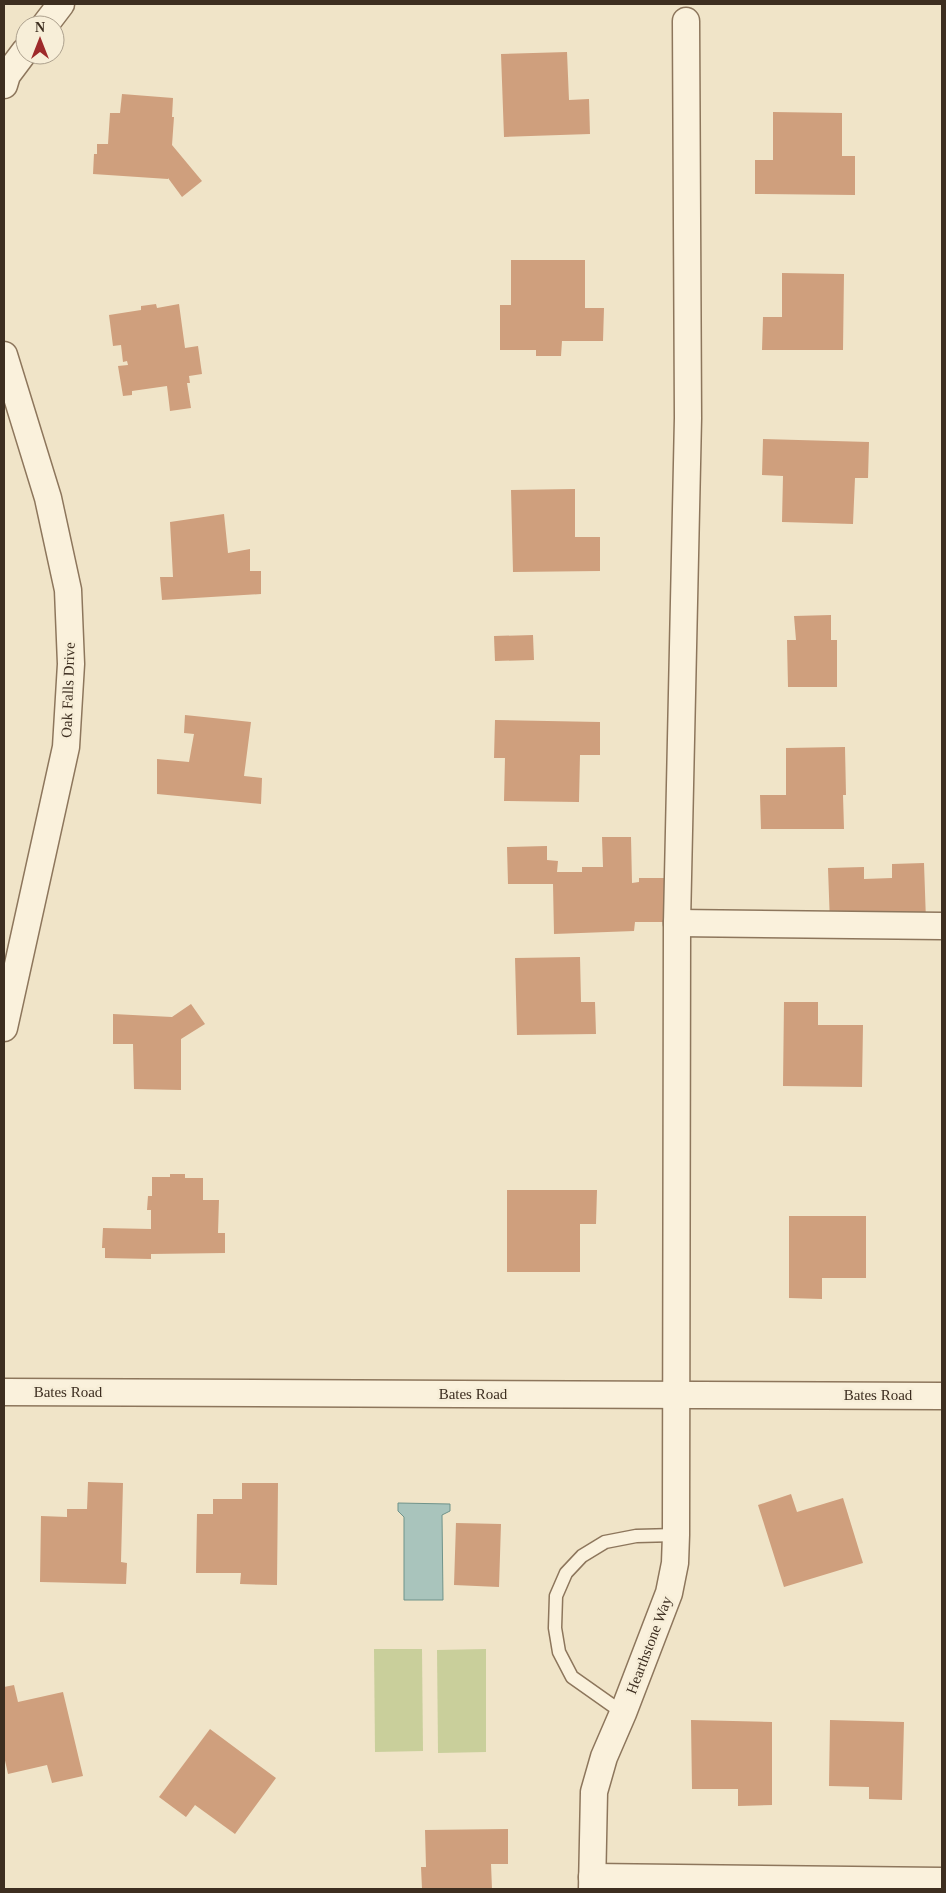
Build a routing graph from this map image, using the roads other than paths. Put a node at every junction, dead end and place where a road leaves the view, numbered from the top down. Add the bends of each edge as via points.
1 (61, 4) edge
2 (53, 15) edge
3 (686, 21) dead end
4 (15, 64) edge
5 (4, 84) edge
6 (4, 355) edge
7 (677, 924) junction
8 (942, 926) edge
9 (4, 1028) edge
10 (4, 1392) edge
11 (676, 1395) junction
12 (942, 1396) edge
13 (676, 1535) junction
14 (623, 1713) junction
15 (942, 1881) edge
16 (592, 1883) edge

1 - 2 street
3 - 7 street, Hearthstone Way via 688,418
4 - 5 street
6 - 9 street, Oak Falls Drive via 48,498 68,590 71,664 66,747
7 - 8 street
7 - 11 street, Hearthstone Way
10 - 11 street, Bates Road
11 - 12 street, Bates Road
11 - 13 street, Hearthstone Way
13 - 14 street, Hearthstone Way via 669,1593
13 - 14 lane via 636,1536 605,1542 582,1556 566,1573 556,1596 554,1628 559,1652 572,1677
14 - 16 street, Hearthstone Way via 594,1792
15 - 16 street

